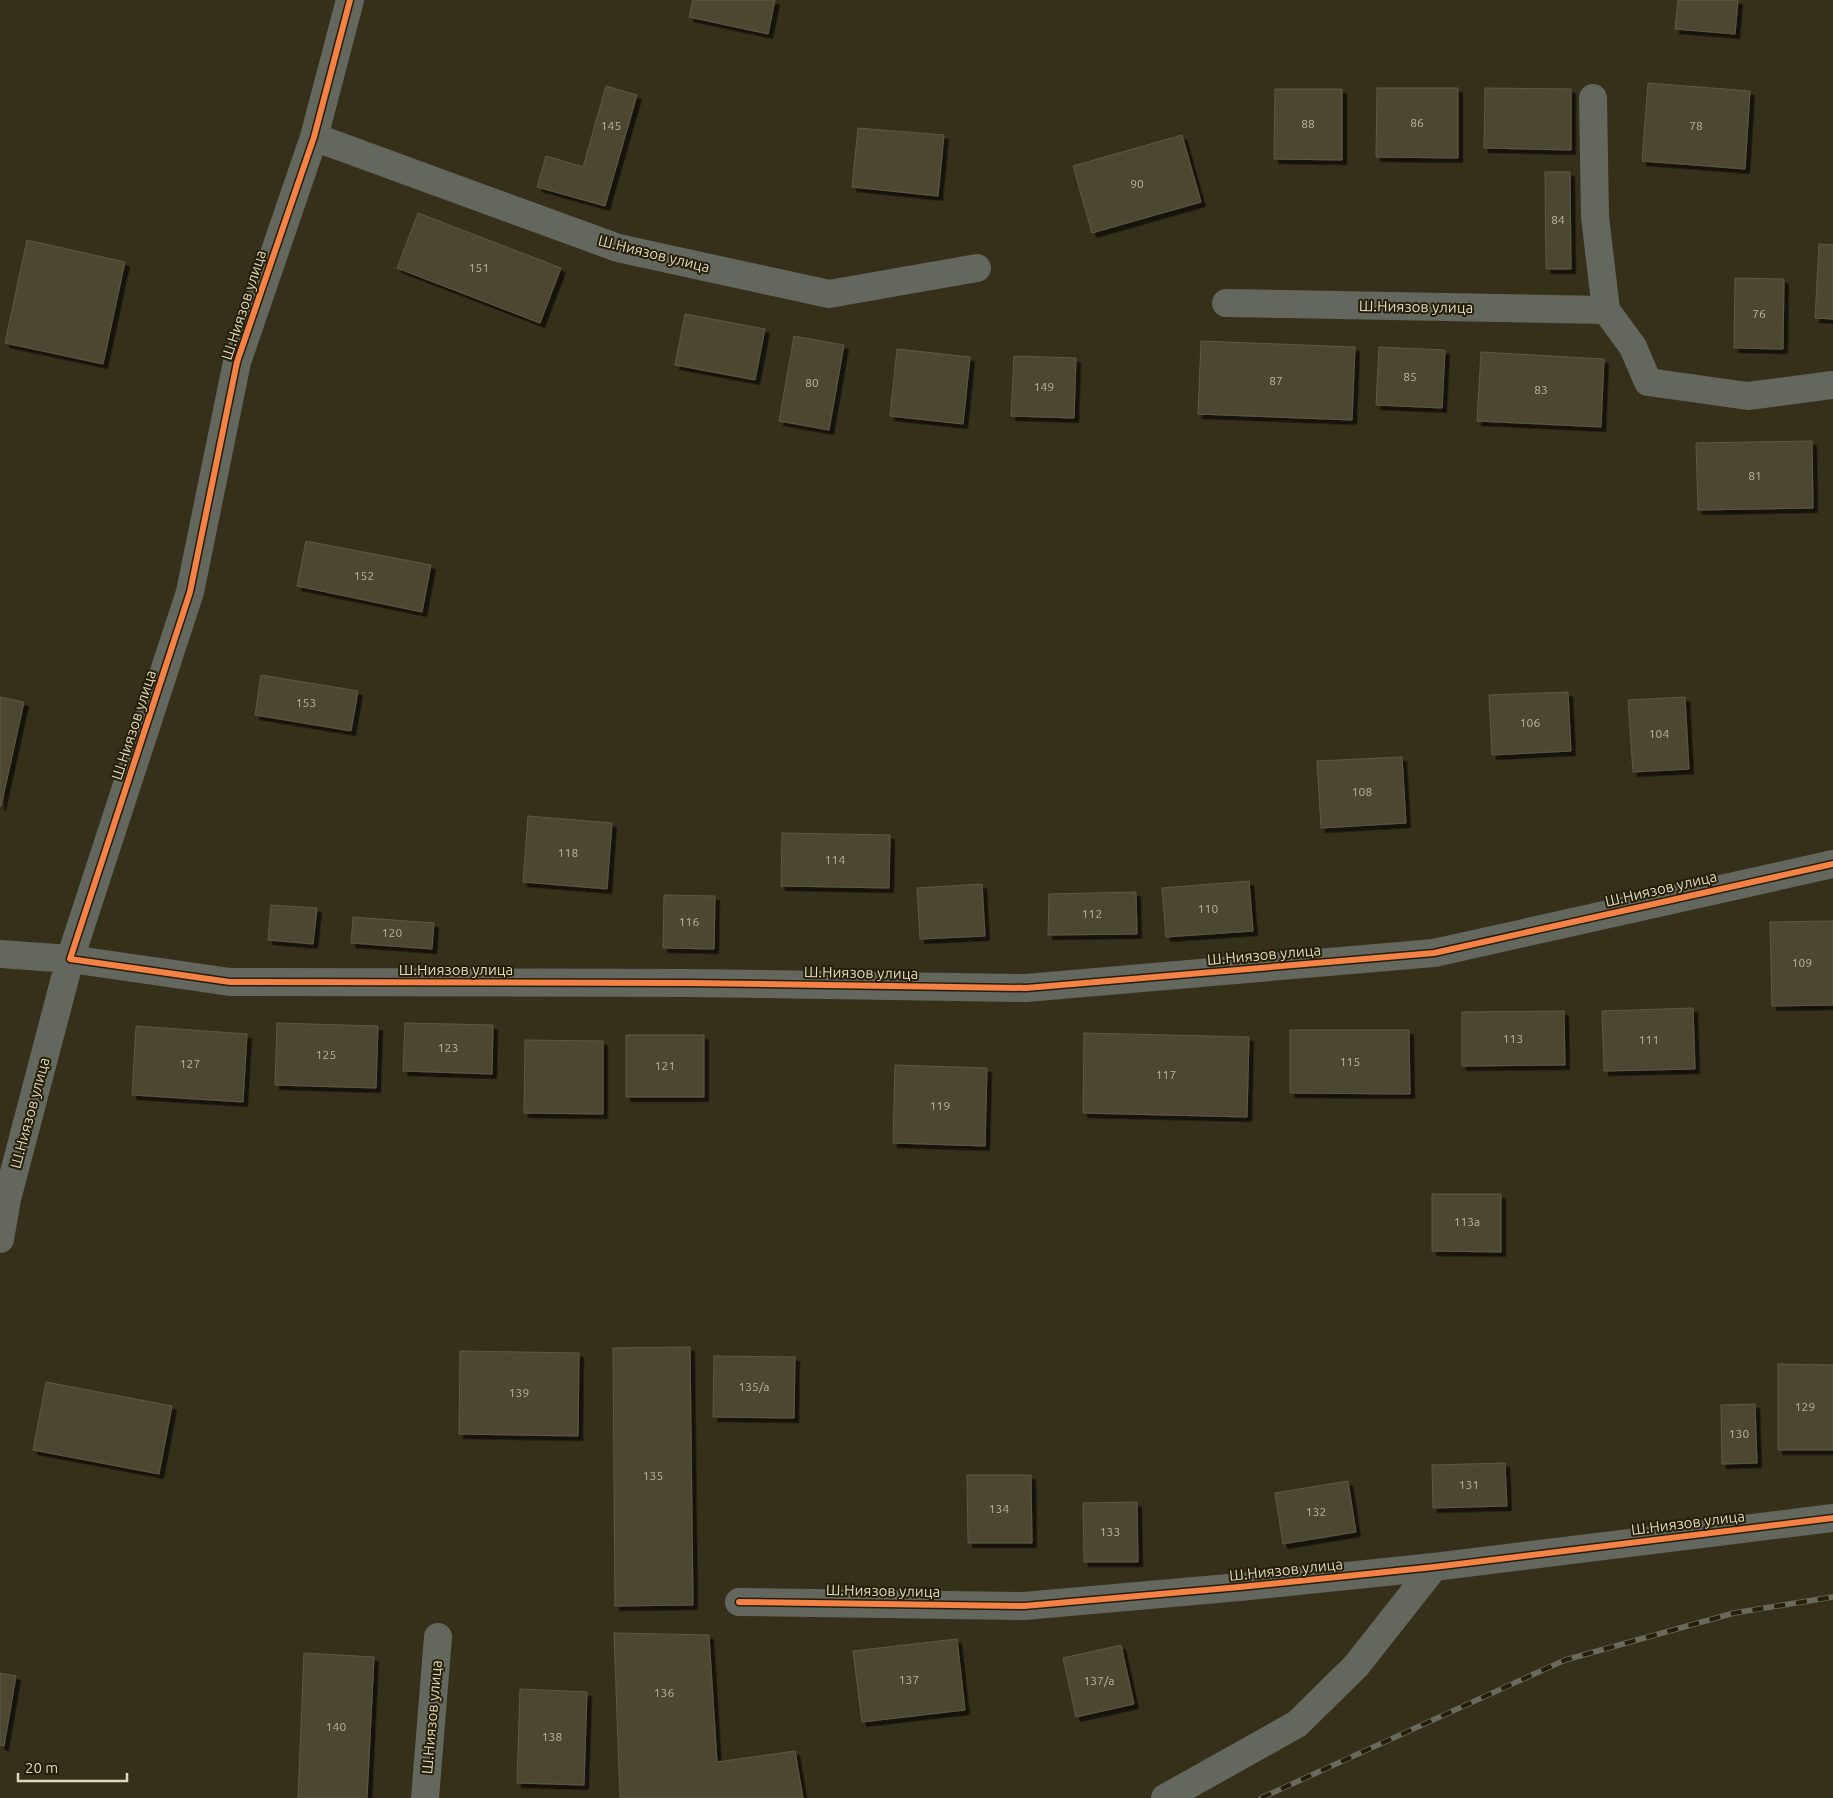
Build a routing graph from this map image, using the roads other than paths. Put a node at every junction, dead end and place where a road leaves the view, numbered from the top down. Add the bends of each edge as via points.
1 (350, 0) edge
2 (1593, 98) dead end
3 (314, 137) junction
4 (976, 268) dead end
5 (1226, 303) dead end
6 (1606, 310) junction
7 (1833, 385) edge
8 (1833, 864) edge
9 (0, 954) edge
10 (70, 959) junction
11 (0, 1239) edge
12 (1833, 1518) edge
13 (1434, 1566) junction
14 (739, 1602) dead end
15 (438, 1637) dead end
16 (425, 1798) edge
17 (1166, 1798) edge

1 - 3 street, Ш.Ниязов улица
2 - 6 street via 1595,217
3 - 4 street, Ш.Ниязов улица via 618,248 829,294
3 - 10 street, Ш.Ниязов улица via 237,362 190,592
5 - 6 street, Ш.Ниязов улица
6 - 7 street via 1634,347 1648,382 1748,396
8 - 10 street, Ш.Ниязов улица via 1434,953 1026,988 230,982
9 - 10 street, Ш.Ниязов улица
10 - 11 street, Ш.Ниязов улица
12 - 13 street, Ш.Ниязов улица
13 - 14 street, Ш.Ниязов улица via 1024,1606
13 - 17 street via 1356,1666 1298,1724
15 - 16 street, Ш.Ниязов улица

